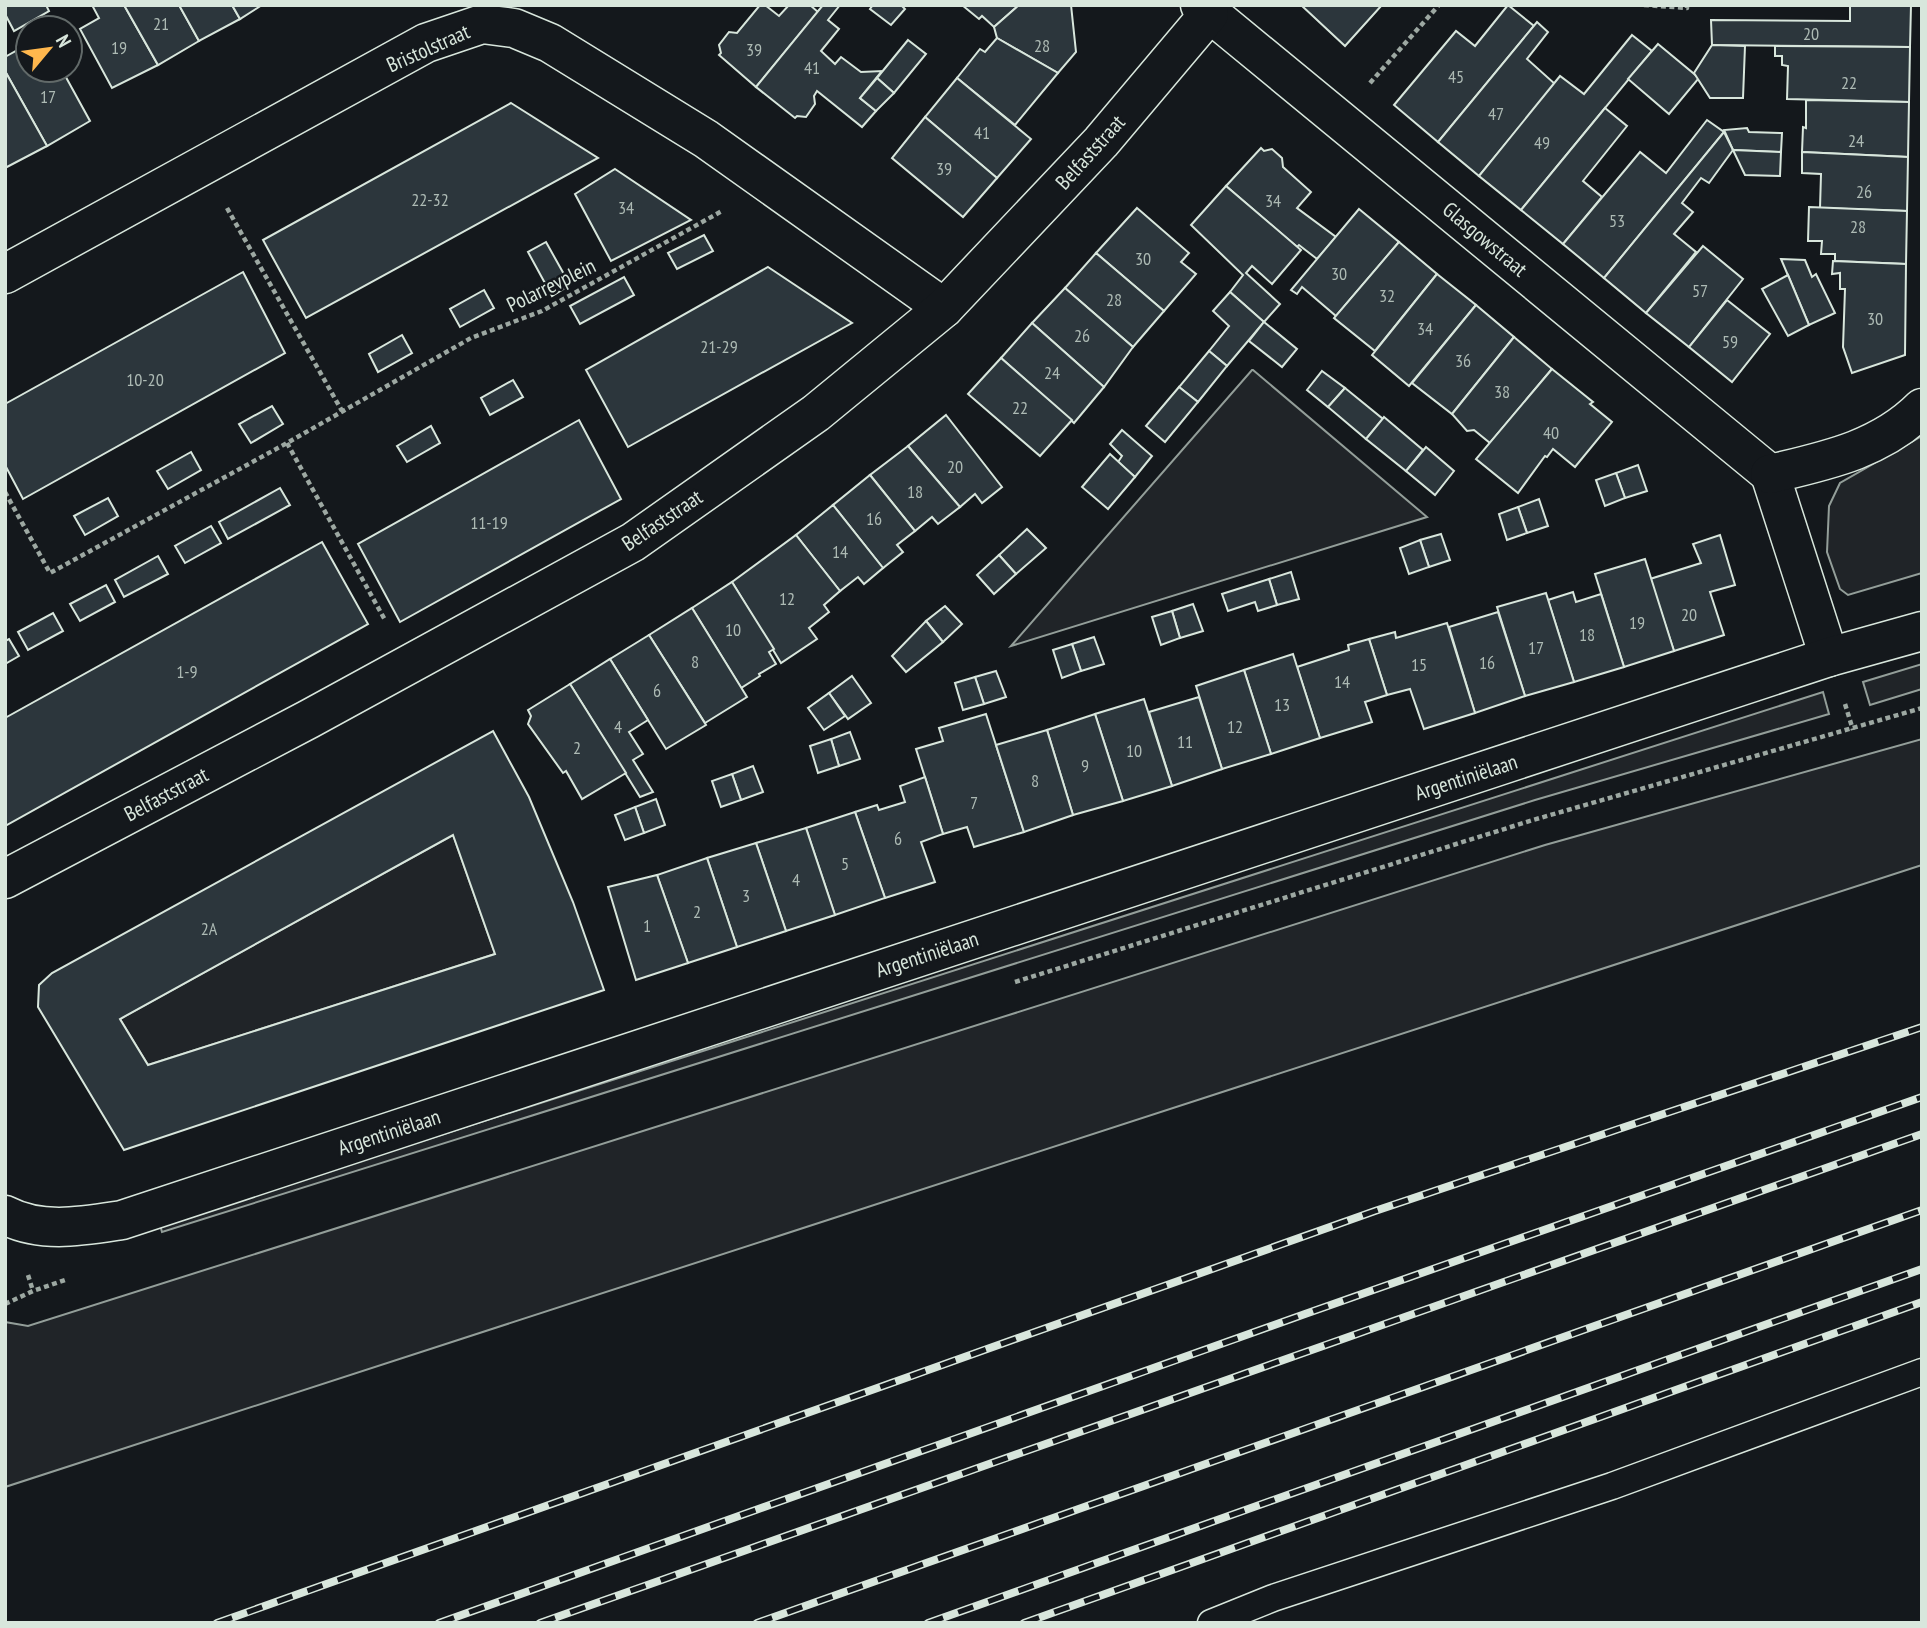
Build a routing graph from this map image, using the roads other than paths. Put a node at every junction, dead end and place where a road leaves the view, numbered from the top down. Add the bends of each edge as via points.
1 (1204, 10) edge
2 (5, 274) edge
3 (944, 308) junction
4 (1922, 408) edge
5 (1770, 474) junction
6 (1922, 631) edge
7 (1829, 657) junction
8 (5, 879) edge
9 (14, 1219) edge
10 (1922, 1372) edge
11 (1211, 1623) edge

1 - 3 street, Belfaststraat via 1101,142
1 - 5 street, Glasgowstraat
2 - 3 street, Bristolstraat via 426,43 482,24 514,28 550,43 706,139
3 - 8 street, Belfaststraat via 816,413 633,542
4 - 5 street via 1904,426 1843,456
5 - 7 street
6 - 7 street, Argentiniëlaan
7 - 9 street, Argentiniëlaan via 122,1220 75,1228
10 - 11 lane via 1612,1486 1273,1598

